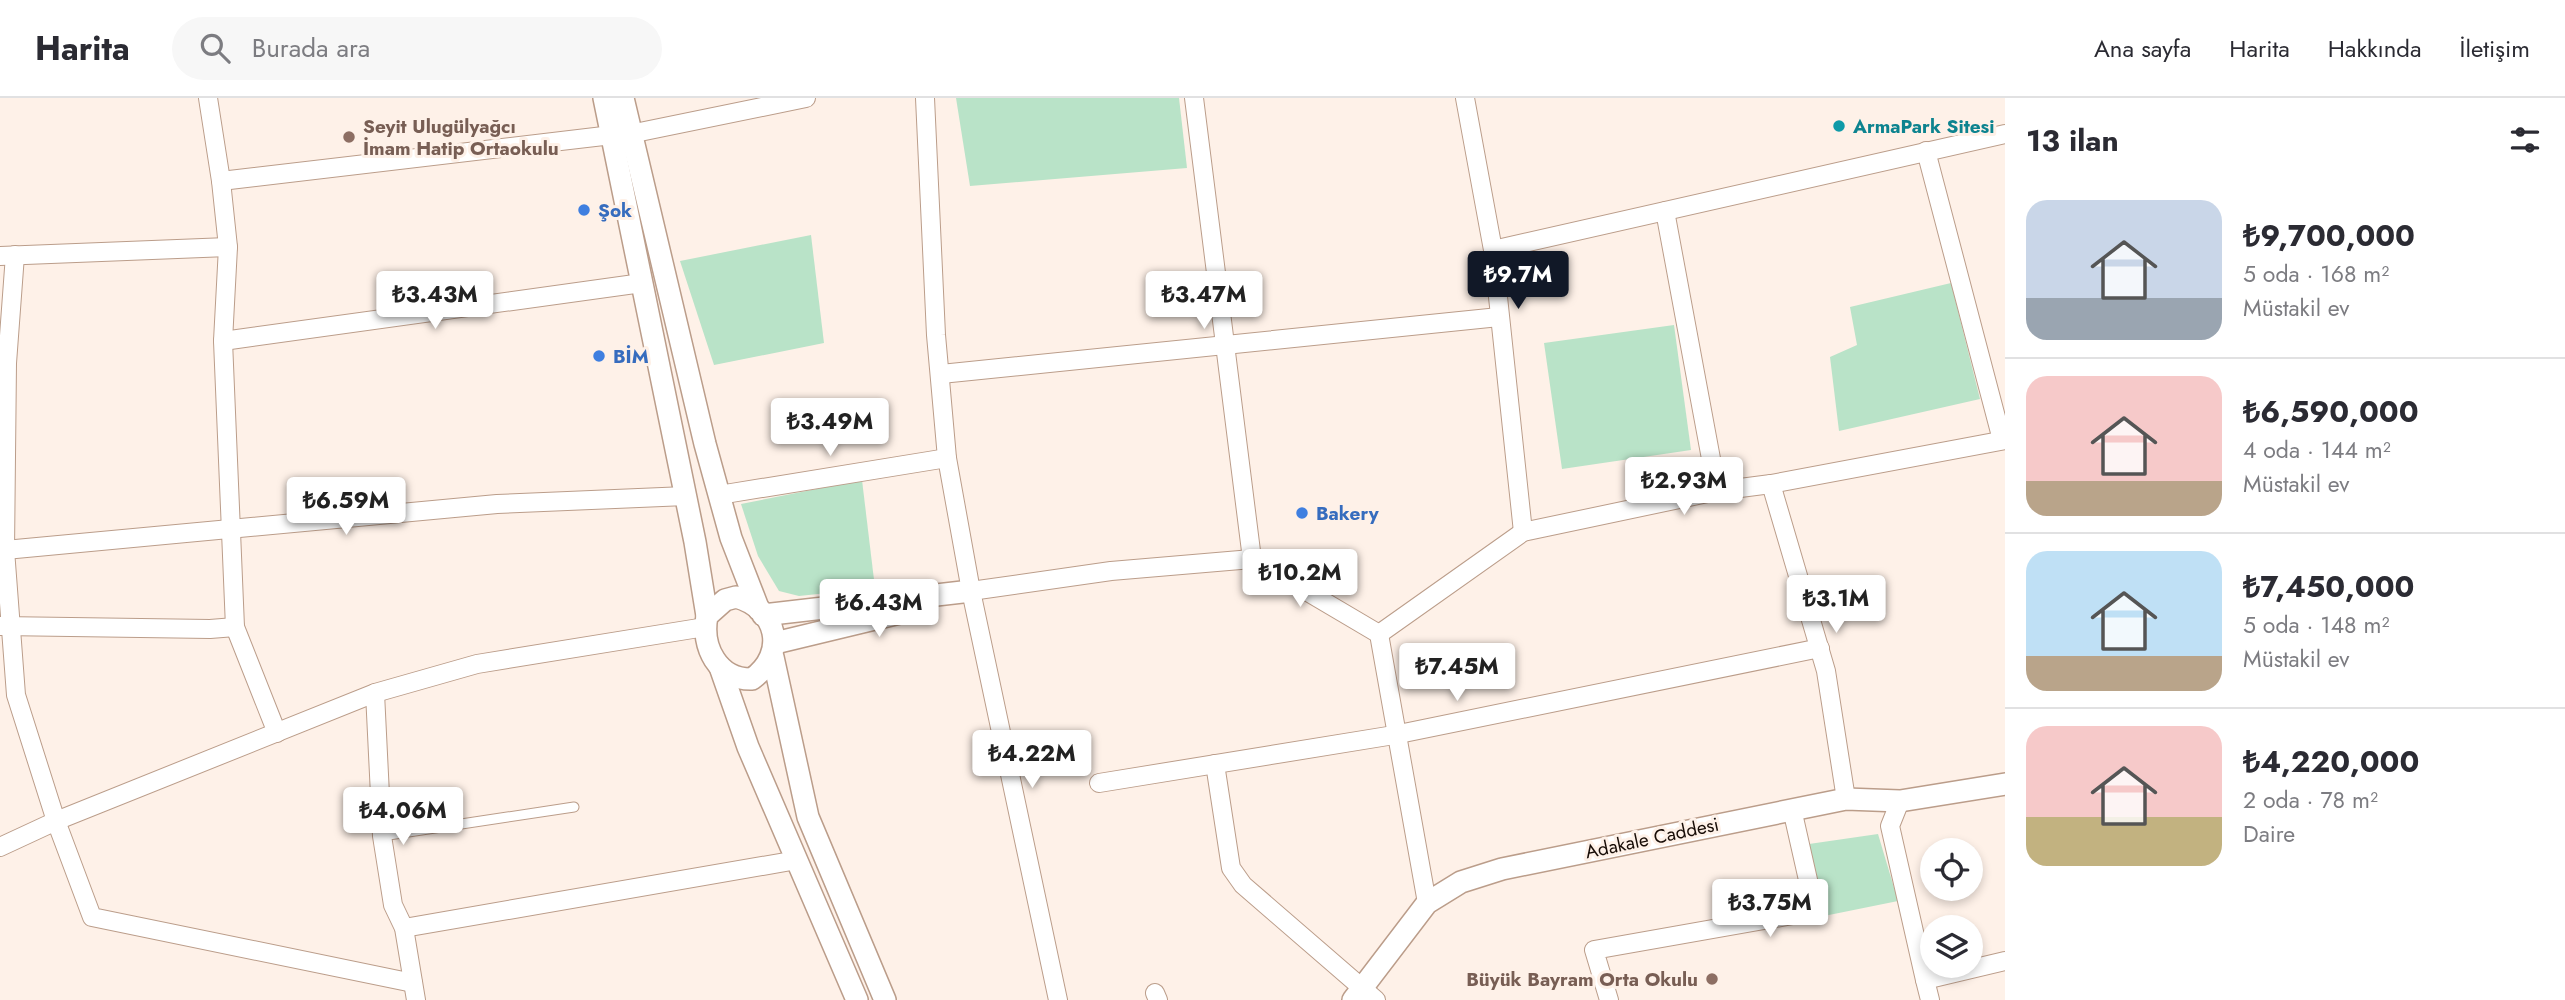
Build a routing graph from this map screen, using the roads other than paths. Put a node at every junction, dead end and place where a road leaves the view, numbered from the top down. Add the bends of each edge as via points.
1 (208, 98) edge
2 (604, 98) edge
3 (623, 98) edge
4 (806, 98) edge
5 (925, 98) edge
6 (1194, 98) edge
7 (1465, 98) edge
8 (621, 134) junction
9 (2005, 134) edge
10 (1926, 151) junction
11 (221, 181) junction
12 (1665, 211) junction
13 (228, 247) junction
14 (1493, 250) junction
15 (8, 256) edge
16 (642, 283) junction
17 (1499, 317) junction
18 (223, 341) junction
19 (1225, 345) junction
20 (941, 374) junction
21 (2004, 440) edge
22 (947, 458) junction
23 (1771, 484) junction
24 (1717, 491) junction
25 (719, 495) junction
26 (686, 496) junction
27 (232, 528) junction
28 (1523, 532) junction
29 (5, 550) junction
30 (1252, 559) junction
31 (971, 591) junction
32 (761, 612) junction
33 (706, 622) junction
34 (5, 626) edge
35 (235, 627) junction
36 (1379, 634) junction
37 (1820, 648) junction
38 (774, 650) junction
39 (720, 667) junction
40 (375, 694) junction
41 (277, 733) junction
42 (1394, 735) junction
43 (1214, 764) junction
44 (1099, 783) dead end
45 (2005, 784) edge
46 (1846, 799) junction
47 (1900, 801) junction
48 (574, 807) dead end
49 (1792, 809) junction
50 (56, 821) junction
51 (382, 836) junction
52 (0, 847) edge
53 (797, 860) junction
54 (1427, 903) junction
55 (404, 928) junction
56 (2005, 961) edge
57 (1926, 980) junction
58 (414, 991) edge
59 (1364, 996) edge
60 (857, 1000) edge
61 (885, 1000) edge
62 (1058, 1000) edge
63 (1609, 1000) edge
64 (1930, 1000) edge

1 - 11 street
2 - 8 street
3 - 8 street
4 - 8 street
5 - 20 street
6 - 19 street
7 - 14 street
8 - 11 street
8 - 16 street
8 - 25 street
9 - 10 street
10 - 12 street
10 - 21 street
11 - 13 street
12 - 14 street
12 - 24 street
13 - 15 street
13 - 18 street
14 - 17 street
15 - 29 street
16 - 18 street
16 - 26 street
17 - 19 street
17 - 28 street
18 - 27 street
19 - 20 street
19 - 30 street
20 - 22 street
21 - 23 street
22 - 25 street
22 - 31 street
23 - 24 street
23 - 37 street
24 - 28 street
25 - 32 street
26 - 27 street via 497,504
26 - 33 street
27 - 29 street
27 - 35 street
28 - 36 street
29 - 34 street
30 - 31 street via 1111,571
30 - 36 street
31 - 32 street
31 - 38 street
31 - 62 street
32 - 33 street via 736,597 725,600
32 - 38 street via 770,624
33 - 39 street via 709,649
33 - 40 street via 477,664
34 - 35 street
34 - 50 street via 16,695
35 - 41 street
36 - 42 street
37 - 42 street
37 - 46 street
38 - 39 street via 752,679 739,679
38 - 61 street via 808,817
39 - 53 street via 748,747
40 - 41 street
40 - 51 street
41 - 50 street
42 - 43 street
42 - 54 street
43 - 44 street
43 - 59 street via 1231,868 1243,885
45 - 47 street, Adakale Caddesi
46 - 47 street, Adakale Caddesi
46 - 49 street, Adakale Caddesi
47 - 57 street via 1890,827
48 - 51 lane
49 - 54 street, Adakale Caddesi via 1502,869 1461,882
49 - 63 street via 1815,911 1594,950
50 - 52 street
50 - 58 street via 92,917
51 - 55 street via 393,905
53 - 55 street
53 - 60 street
54 - 59 street, Adakale Caddesi
55 - 58 street
56 - 57 street
57 - 64 street

